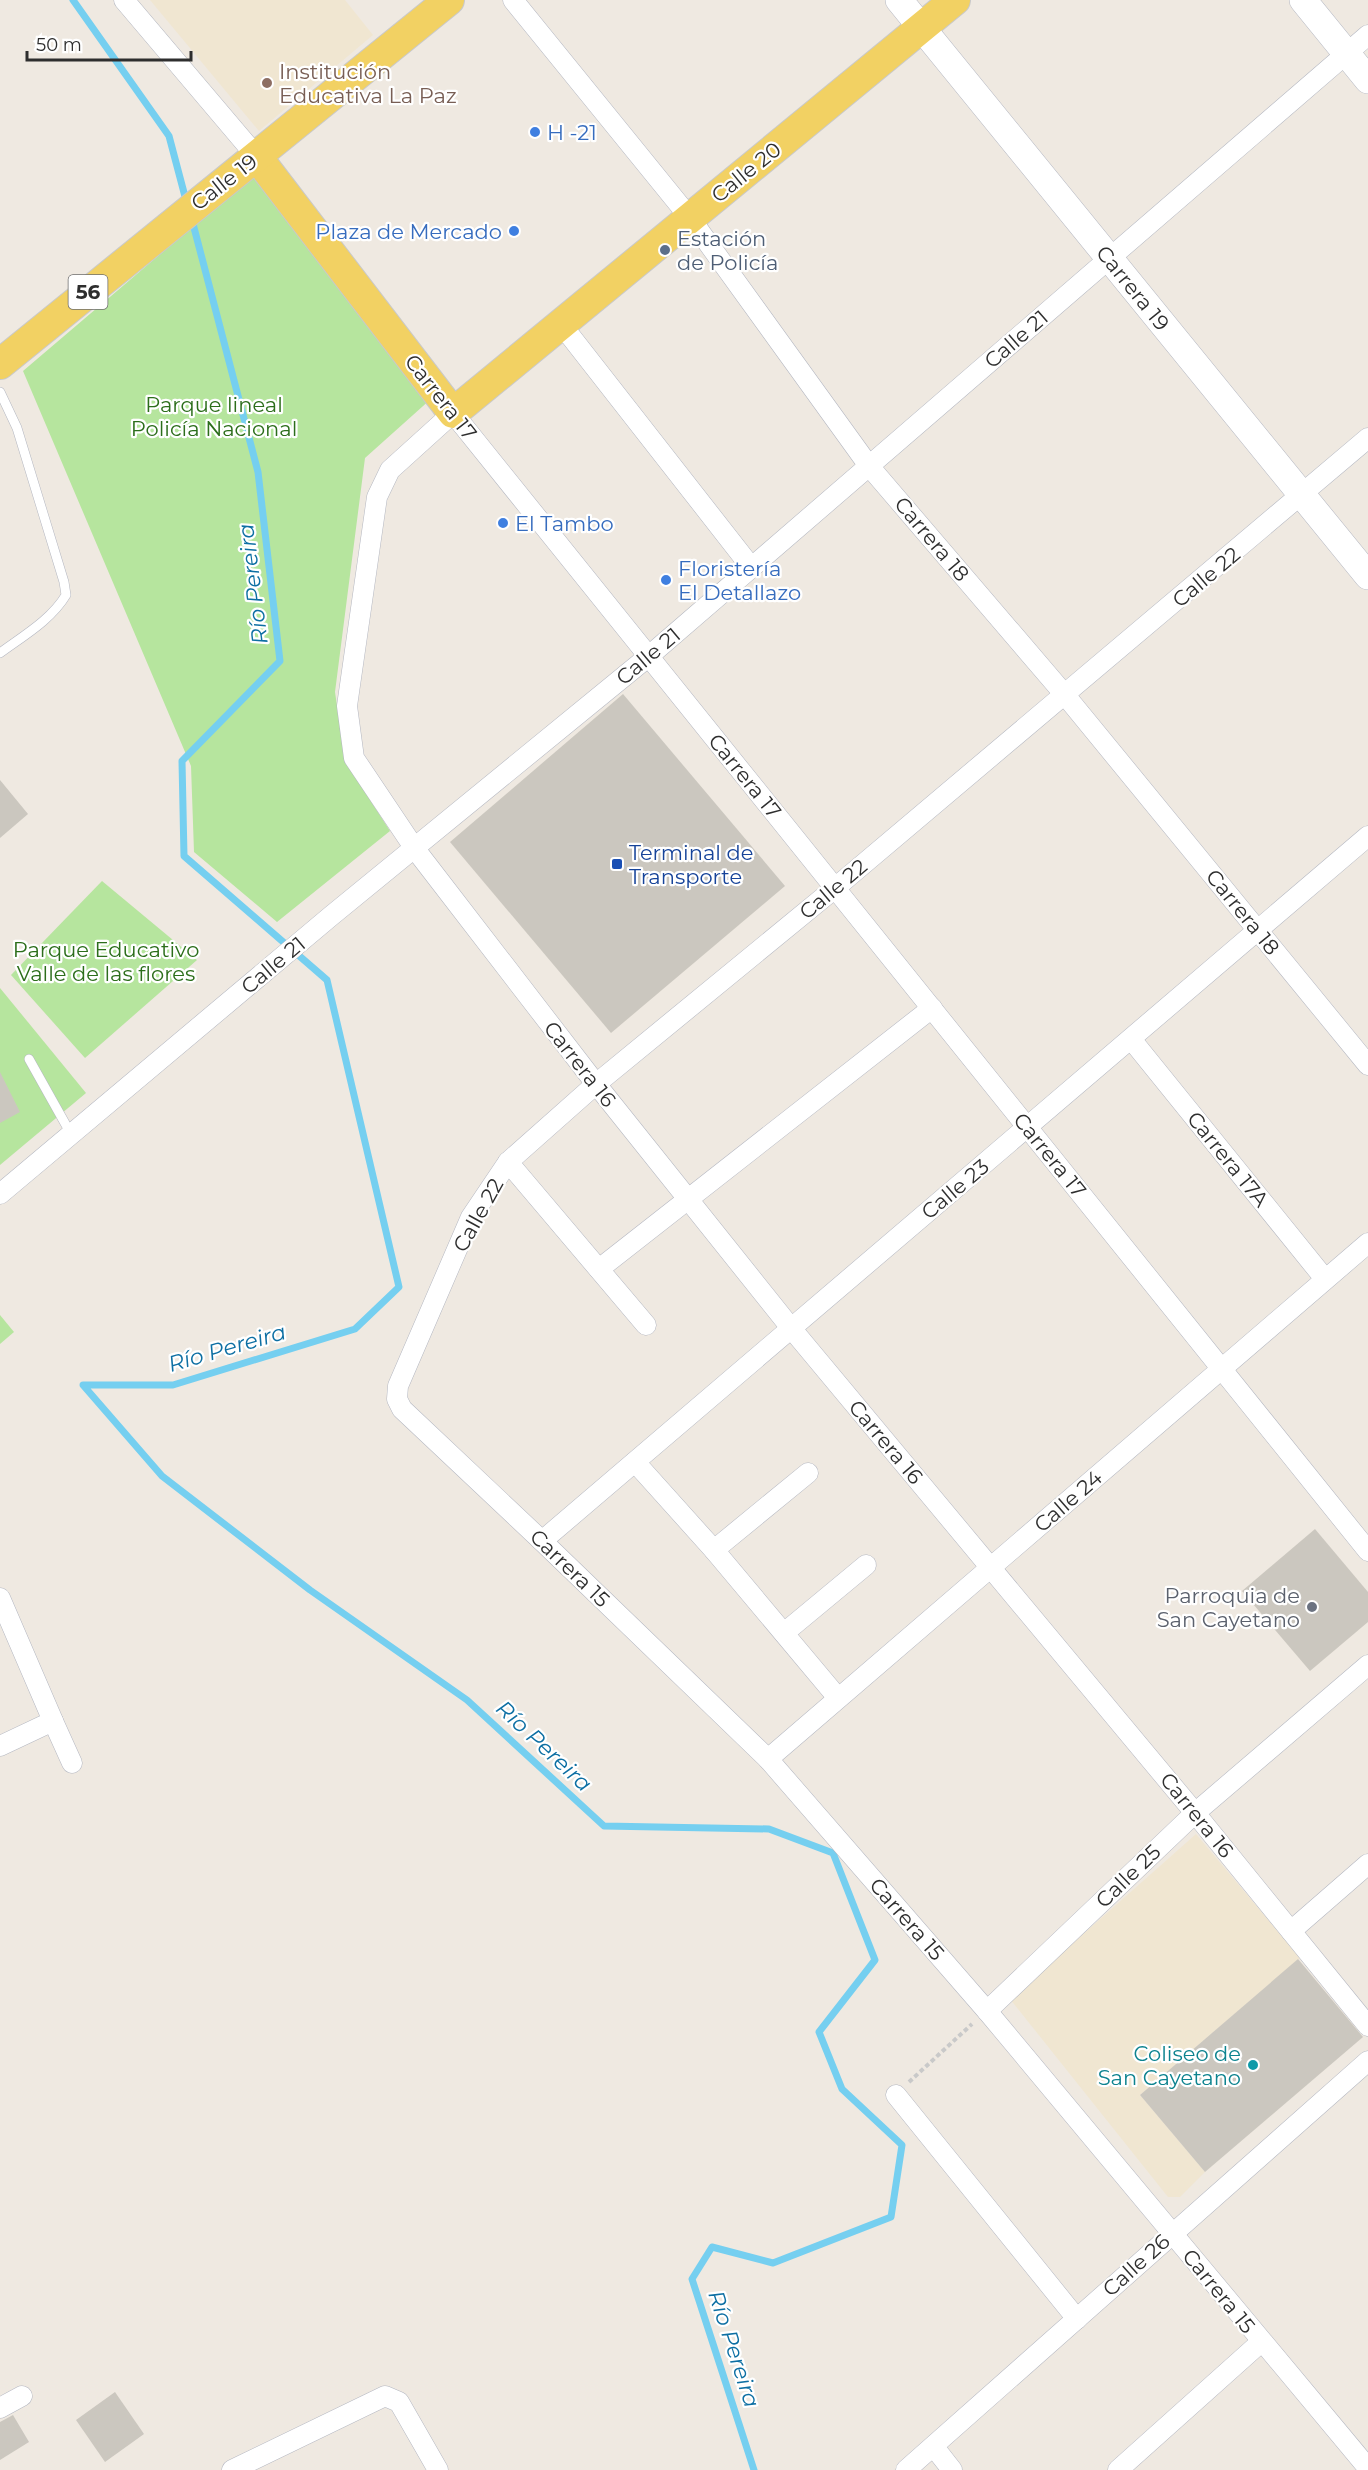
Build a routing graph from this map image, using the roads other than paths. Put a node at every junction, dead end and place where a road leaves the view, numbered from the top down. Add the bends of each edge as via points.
1 (124, 0) edge
2 (449, 0) edge
3 (513, 0) edge
4 (899, 0) edge
5 (955, 0) edge
6 (1304, 0) edge
7 (921, 28) junction
8 (1368, 34) edge
9 (1346, 53) junction
10 (1368, 80) edge
11 (257, 157) junction
12 (690, 218) junction
13 (1109, 259) junction
14 (561, 324) junction
15 (0, 364) edge
16 (0, 392) edge
17 (453, 413) junction
18 (1368, 438) edge
19 (869, 466) junction
20 (1302, 495) junction
21 (751, 567) junction
22 (1368, 576) edge
23 (0, 653) edge
24 (649, 656) junction
25 (1065, 695) junction
26 (1368, 836) edge
27 (415, 849) junction
28 (835, 888) junction
29 (1258, 930) junction
30 (932, 1008) junction
31 (1131, 1039) junction
32 (29, 1059) dead end
33 (1367, 1061) edge
34 (596, 1084) junction
35 (1027, 1127) junction
36 (71, 1134) junction
37 (508, 1162) junction
38 (0, 1194) edge
39 (687, 1199) junction
40 (1368, 1243) edge
41 (599, 1269) junction
42 (1325, 1279) junction
43 (646, 1325) dead end
44 (791, 1328) junction
45 (1221, 1368) junction
46 (402, 1409) joint
47 (635, 1462) junction
48 (808, 1473) dead end
49 (542, 1541) junction
50 (714, 1550) junction
51 (1368, 1551) edge
52 (866, 1564) dead end
53 (991, 1567) junction
54 (0, 1598) edge
55 (784, 1633) junction
56 (7, 1634) edge
57 (1368, 1665) edge
58 (838, 1698) junction
59 (53, 1721) junction
60 (0, 1746) edge
61 (768, 1759) junction
62 (72, 1763) dead end
63 (1195, 1813) junction
64 (1368, 1863) edge
65 (1291, 1931) junction
66 (987, 2011) junction
67 (1368, 2026) edge
68 (1368, 2061) edge
69 (896, 2095) road end
70 (1172, 2232) junction
71 (1077, 2319) junction
72 (1261, 2342) junction
73 (22, 2396) dead end
74 (0, 2408) edge
75 (934, 2447) junction
76 (1368, 2468) edge
77 (232, 2470) edge
78 (438, 2470) edge
79 (906, 2470) edge
80 (952, 2470) edge
81 (1118, 2470) edge

1 - 11 street, Carrera 17
2 - 11 main road, Calle 19 / 56
3 - 12 street, Carrera 18
4 - 7 main road, Carrera 19
5 - 7 main road, Calle 20
6 - 9 main road
7 - 12 main road, Calle 20
7 - 13 main road, Carrera 19
8 - 9 street, Calle 21
9 - 10 main road
9 - 13 street, Calle 21
11 - 15 main road, Calle 19 / 56
11 - 17 main road, Carrera 17
12 - 14 main road, Calle 20
12 - 19 street, Carrera 18
13 - 19 street, Calle 21
13 - 20 main road, Carrera 19
14 - 17 main road, Calle 20
14 - 21 street
16 - 23 lane via 17,428 66,596 32,630
17 - 24 street, Carrera 17
17 - 27 street, Carrera 16 via 390,470 377,497 347,706 354,758
18 - 20 street, Calle 22
19 - 21 street, Calle 21
19 - 25 street, Carrera 18
20 - 22 main road, Carrera 19
20 - 25 street, Calle 22
21 - 24 street, Calle 21
24 - 27 street, Calle 21
24 - 28 street, Carrera 17
25 - 28 street, Calle 22
25 - 29 street, Carrera 18
26 - 29 street, Calle 23
27 - 34 street, Carrera 16
27 - 36 street, Calle 21
28 - 30 street, Carrera 17
28 - 34 street, Calle 22
29 - 31 street, Calle 23
29 - 33 street, Carrera 18
30 - 35 street, Carrera 17
30 - 39 street
31 - 35 street, Calle 23
31 - 42 street, Carrera 17A
32 - 36 lane
34 - 37 street, Calle 22
34 - 39 street, Carrera 16
35 - 44 street, Calle 23
35 - 45 street, Carrera 17
36 - 38 street, Calle 21
37 - 41 street
37 - 46 street, Calle 22 via 471,1218 398,1386 397,1399
39 - 41 street
39 - 44 street, Carrera 16
40 - 42 street, Calle 24
41 - 43 street
42 - 45 street, Calle 24
44 - 47 street, Calle 23
44 - 53 street, Carrera 16
45 - 51 street, Carrera 17
45 - 53 street, Calle 24
46 - 49 street, Carrera 15
47 - 49 street, Calle 23
47 - 50 street
48 - 50 street
49 - 61 street, Carrera 15
50 - 55 street
52 - 55 street
53 - 58 street, Calle 24
53 - 63 street, Carrera 16
54 - 56 street
55 - 58 street
56 - 59 street
57 - 63 street, Calle 25
58 - 61 street, Calle 24
59 - 60 street
59 - 62 street
61 - 66 street, Carrera 15
63 - 65 street, Carrera 16
63 - 66 street, Calle 25
64 - 65 street
65 - 67 street, Carrera 16
66 - 70 street, Carrera 15
68 - 70 street, Calle 26
69 - 71 street
70 - 71 street, Calle 26
70 - 72 street, Carrera 15
71 - 75 street, Calle 26
72 - 76 street, Carrera 15
72 - 81 street
73 - 74 street
75 - 79 street, Calle 26
75 - 80 street
77 - 78 street via 385,2396 399,2402

